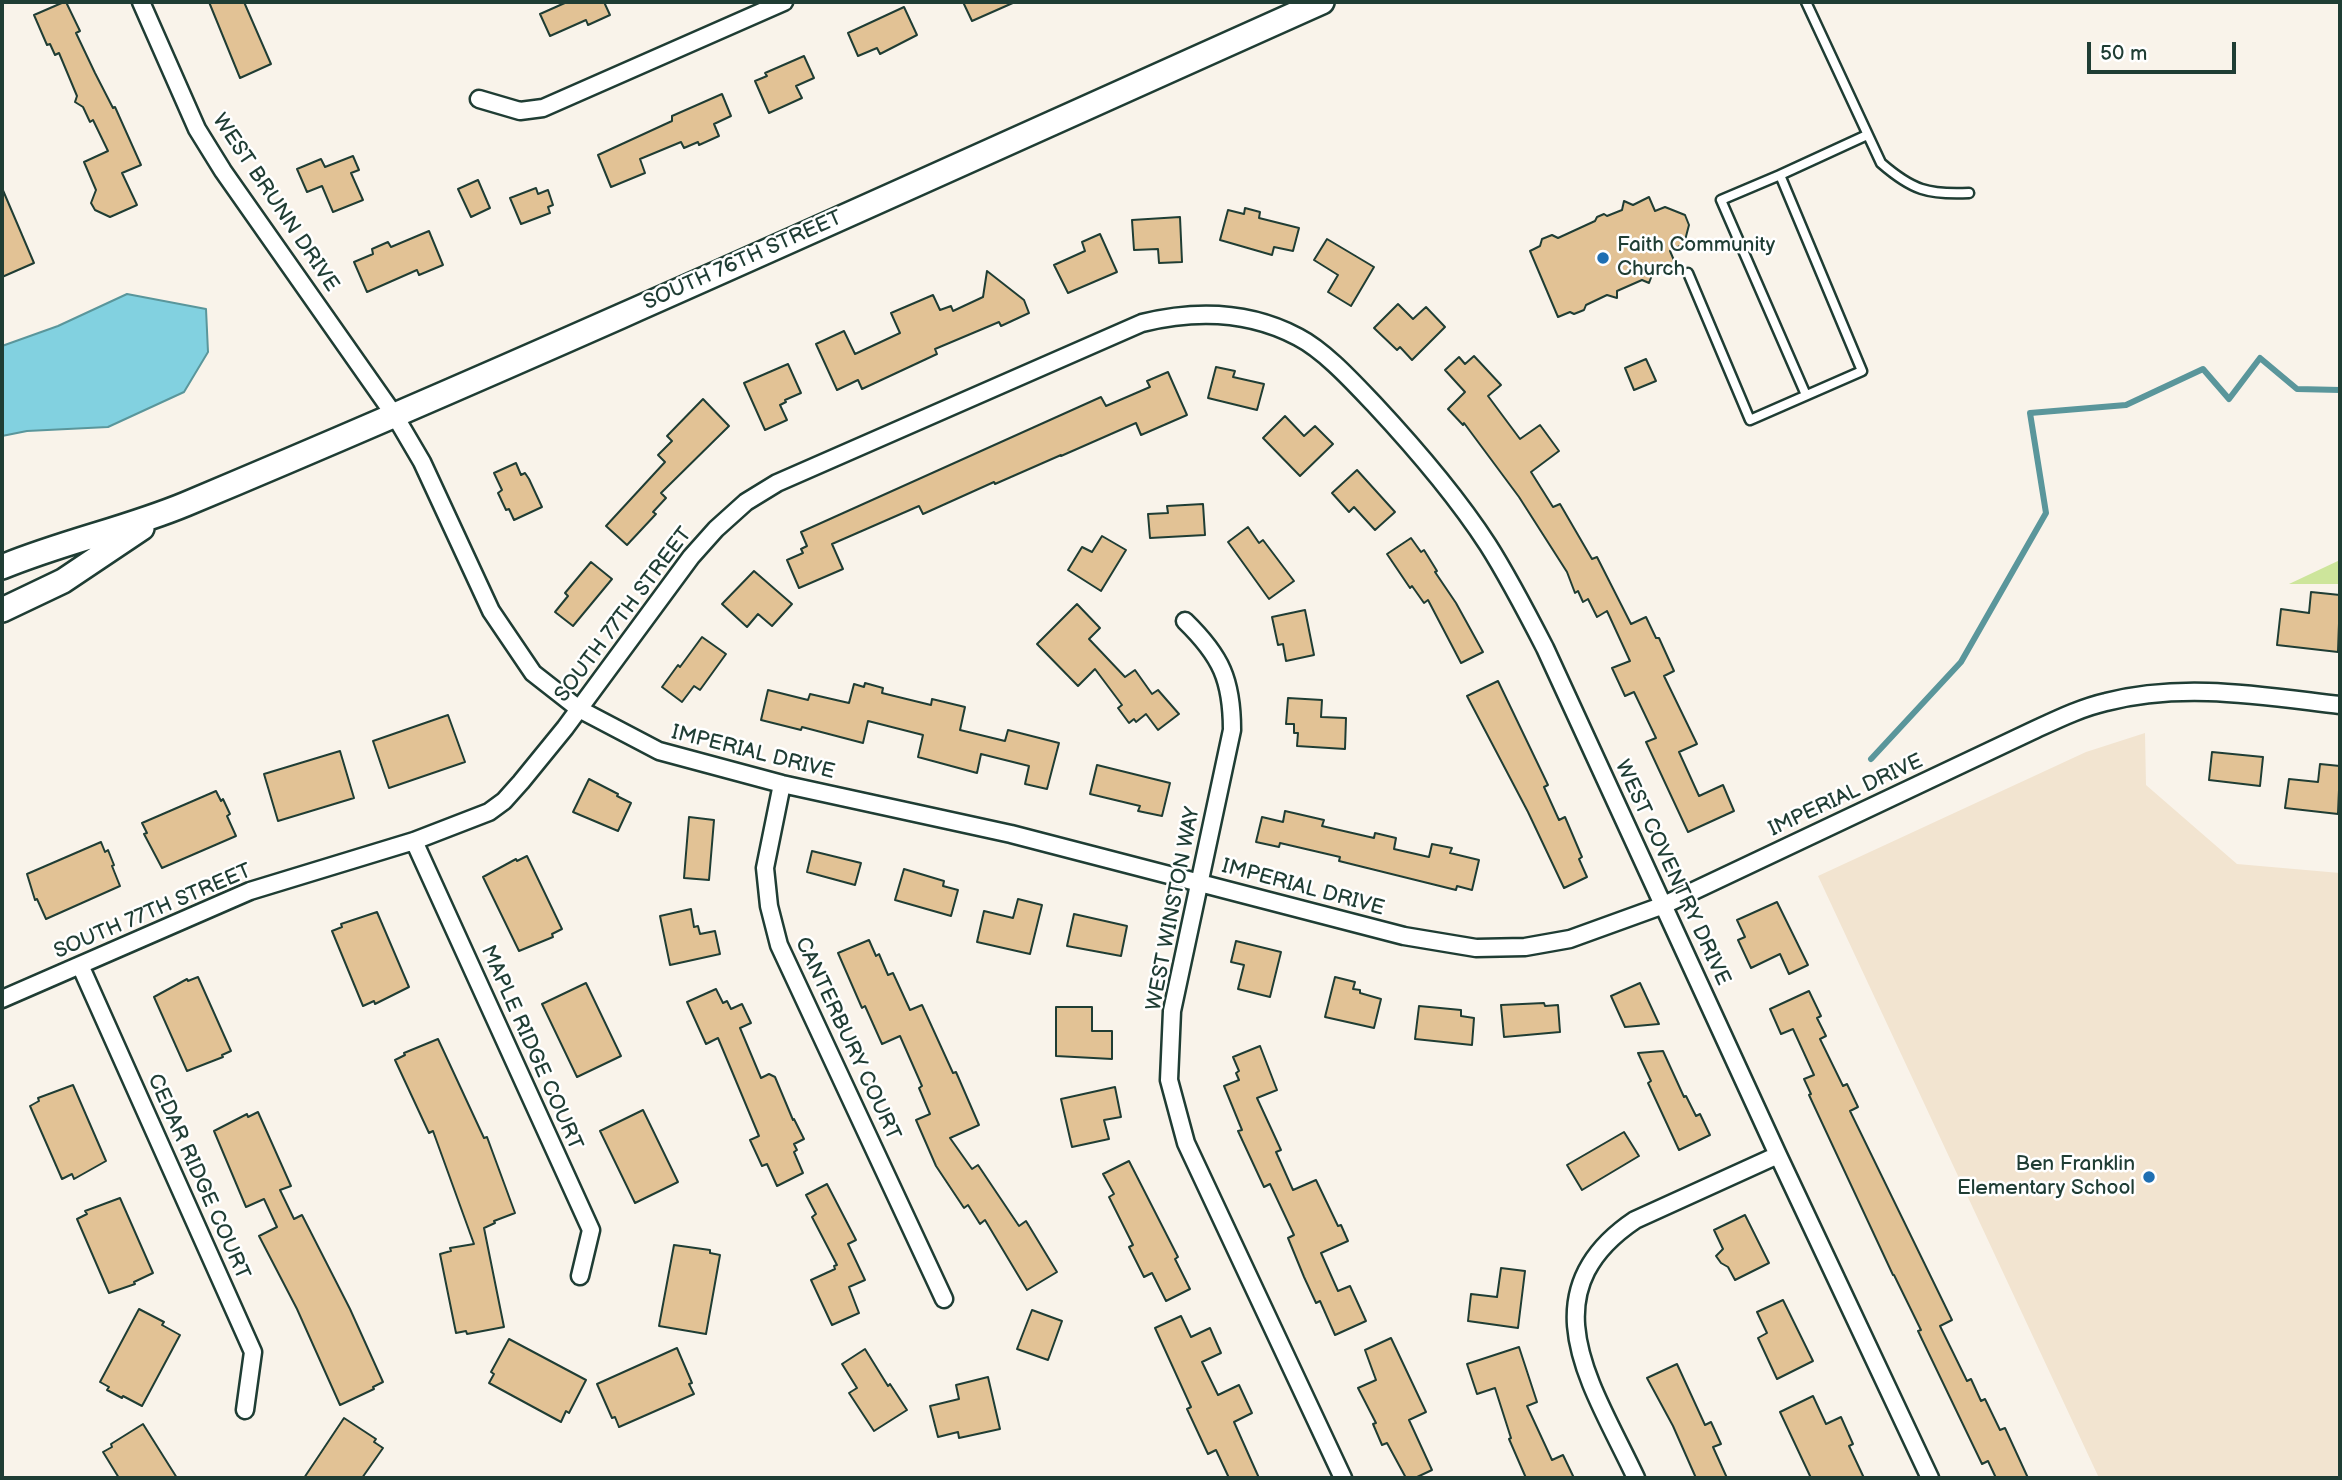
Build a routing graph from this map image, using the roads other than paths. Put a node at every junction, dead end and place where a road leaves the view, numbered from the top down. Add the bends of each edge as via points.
1 (141, 2) edge
2 (784, 2) edge
3 (1322, 2) edge
4 (1806, 2) edge
5 (479, 99) dead end
6 (1867, 135) junction
7 (1780, 175) junction
8 (1969, 193) dead end
9 (1688, 273) dead end
10 (1299, 337) joint
11 (1807, 395) junction
12 (395, 416) junction
13 (162, 514) junction
14 (2, 567) edge
15 (2, 610) edge
16 (1185, 621) dead end
17 (2340, 705) edge
18 (579, 709) junction
19 (782, 783) junction
20 (414, 841) junction
21 (1199, 883) junction
22 (1664, 905) junction
23 (80, 965) junction
24 (2, 999) edge
25 (1778, 1154) junction
26 (580, 1276) dead end
27 (944, 1299) dead end
28 (245, 1410) dead end
29 (1343, 1478) edge
30 (1636, 1478) edge
31 (1930, 1478) edge

1 - 12 street, WEST BRUNN DRIVE via 197,129 223,172
2 - 5 street via 543,108 520,111
3 - 12 main road, SOUTH 76TH STREET
4 - 6 lane
6 - 7 lane
6 - 8 lane via 1881,163 1897,177 1922,190
7 - 11 lane via 1862,371
7 - 11 lane via 1721,200
9 - 11 lane via 1750,420
10 - 18 street, SOUTH 77TH STREET via 1256,321 1209,314 1142,323 777,483 746,502 691,557
10 - 22 street, WEST COVENTRY DRIVE via 1357,386 1408,440 1488,544 1545,648
12 - 13 main road, SOUTH 76TH STREET
12 - 18 street, IMPERIAL DRIVE via 422,462 491,611 533,673
13 - 14 main road, SOUTH 76TH STREET
13 - 15 main road, SOUTH 76TH STREET via 63,581
16 - 21 street, WEST WINSTON WAY via 1222,667 1232,708 1232,730
17 - 22 street, IMPERIAL DRIVE via 2180,690 2107,701 2032,731
18 - 19 street, IMPERIAL DRIVE via 659,751
18 - 20 street, SOUTH 77TH STREET via 504,801 489,812
19 - 21 street, IMPERIAL DRIVE via 1011,834
19 - 27 street, CANTERBURY COURT via 765,867 779,945
20 - 23 street, SOUTH 77TH STREET via 250,891
20 - 26 street, MAPLE RIDGE COURT via 591,1230
21 - 22 street, IMPERIAL DRIVE via 1404,936 1476,948 1525,947 1570,939
21 - 29 street, WEST WINSTON WAY via 1172,1011 1169,1080 1186,1143
22 - 25 street, WEST COVENTRY DRIVE
23 - 24 street, SOUTH 77TH STREET
23 - 28 street, CEDAR RIDGE COURT via 253,1352
25 - 30 street via 1634,1220 1603,1245 1585,1275 1576,1308 1579,1355
25 - 31 street, WEST COVENTRY DRIVE

